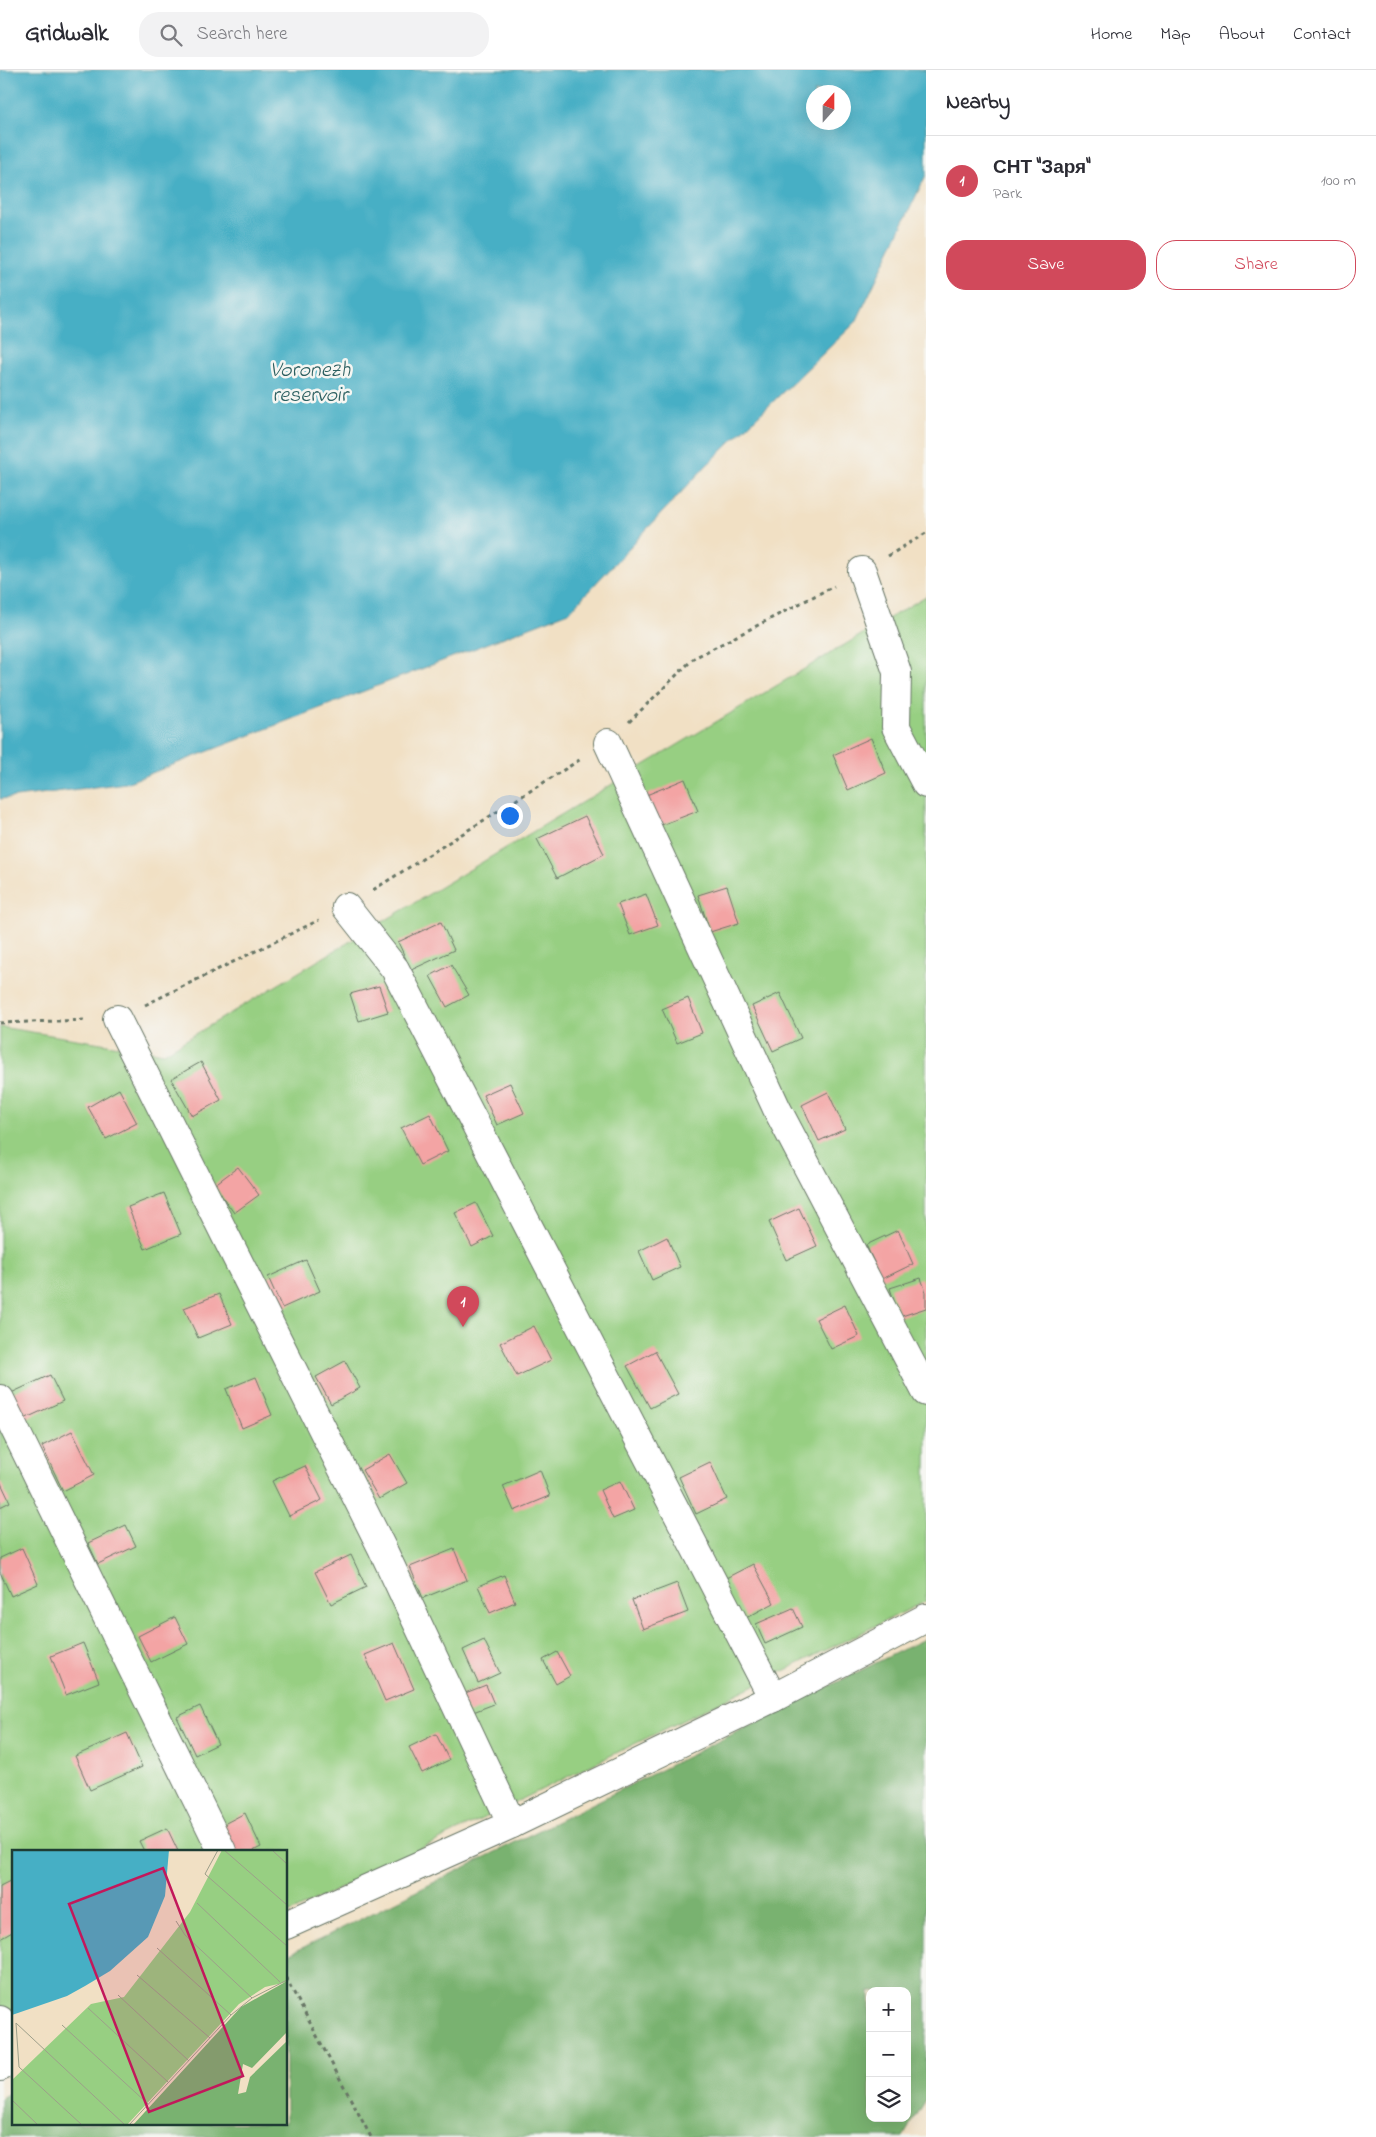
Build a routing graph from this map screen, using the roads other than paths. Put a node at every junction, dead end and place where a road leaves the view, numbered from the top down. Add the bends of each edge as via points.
1 (862, 572) road end
2 (608, 743) road end
3 (926, 784) edge
4 (346, 906) road end
5 (116, 1019) road end
6 (926, 1392) edge
7 (0, 1399) edge
8 (926, 1618) edge
9 (773, 1698) junction
10 (512, 1824) junction
11 (222, 1850) edge
12 (288, 1924) edge
13 (0, 2020) edge
14 (12, 2044) edge
15 (12, 2061) edge
16 (0, 2068) edge

1 - 3 street via 897,672 896,727
2 - 6 street via 777,1109
4 - 9 street via 395,969
5 - 10 street via 382,1548
7 - 11 street
8 - 9 street
9 - 10 street
10 - 12 street
13 - 14 street
15 - 16 street

